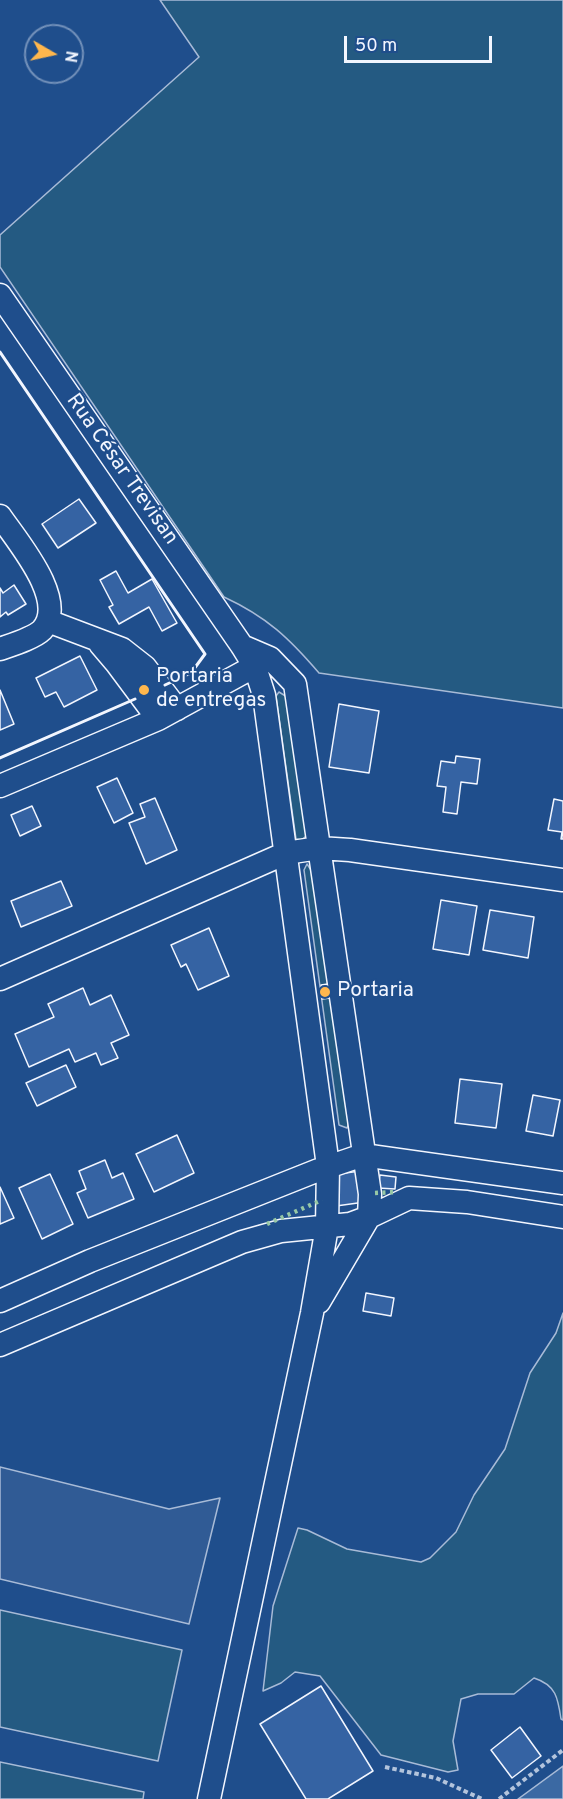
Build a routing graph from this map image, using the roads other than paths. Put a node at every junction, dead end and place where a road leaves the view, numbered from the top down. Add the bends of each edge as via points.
1 (0, 295) edge
2 (0, 516) edge
3 (48, 621) junction
4 (0, 649) edge
5 (262, 662) junction
6 (167, 714) junction
7 (0, 786) edge
8 (319, 848) junction
9 (285, 853) junction
10 (563, 880) edge
11 (0, 979) edge
12 (363, 1155) junction
13 (328, 1166) junction
14 (563, 1183) edge
15 (369, 1217) junction
16 (563, 1217) edge
17 (327, 1227) junction
18 (0, 1301) edge
19 (312, 1313) junction
20 (0, 1345) edge
21 (209, 1799) edge

1 - 5 street, Rua César Trevisan via 242,646
2 - 3 street via 41,576 49,598
3 - 4 street via 40,632
3 - 6 street via 122,649 145,667
5 - 6 street
5 - 8 street via 295,684
5 - 9 street
6 - 7 street
8 - 9 street
8 - 10 street
8 - 12 street
9 - 11 street
9 - 13 street
12 - 13 street
12 - 14 street
12 - 15 street via 370,1194
13 - 17 street
13 - 18 street
15 - 16 street via 409,1198 467,1202
15 - 17 street
15 - 19 street
17 - 19 street
17 - 20 street via 281,1231 242,1242
19 - 21 street

